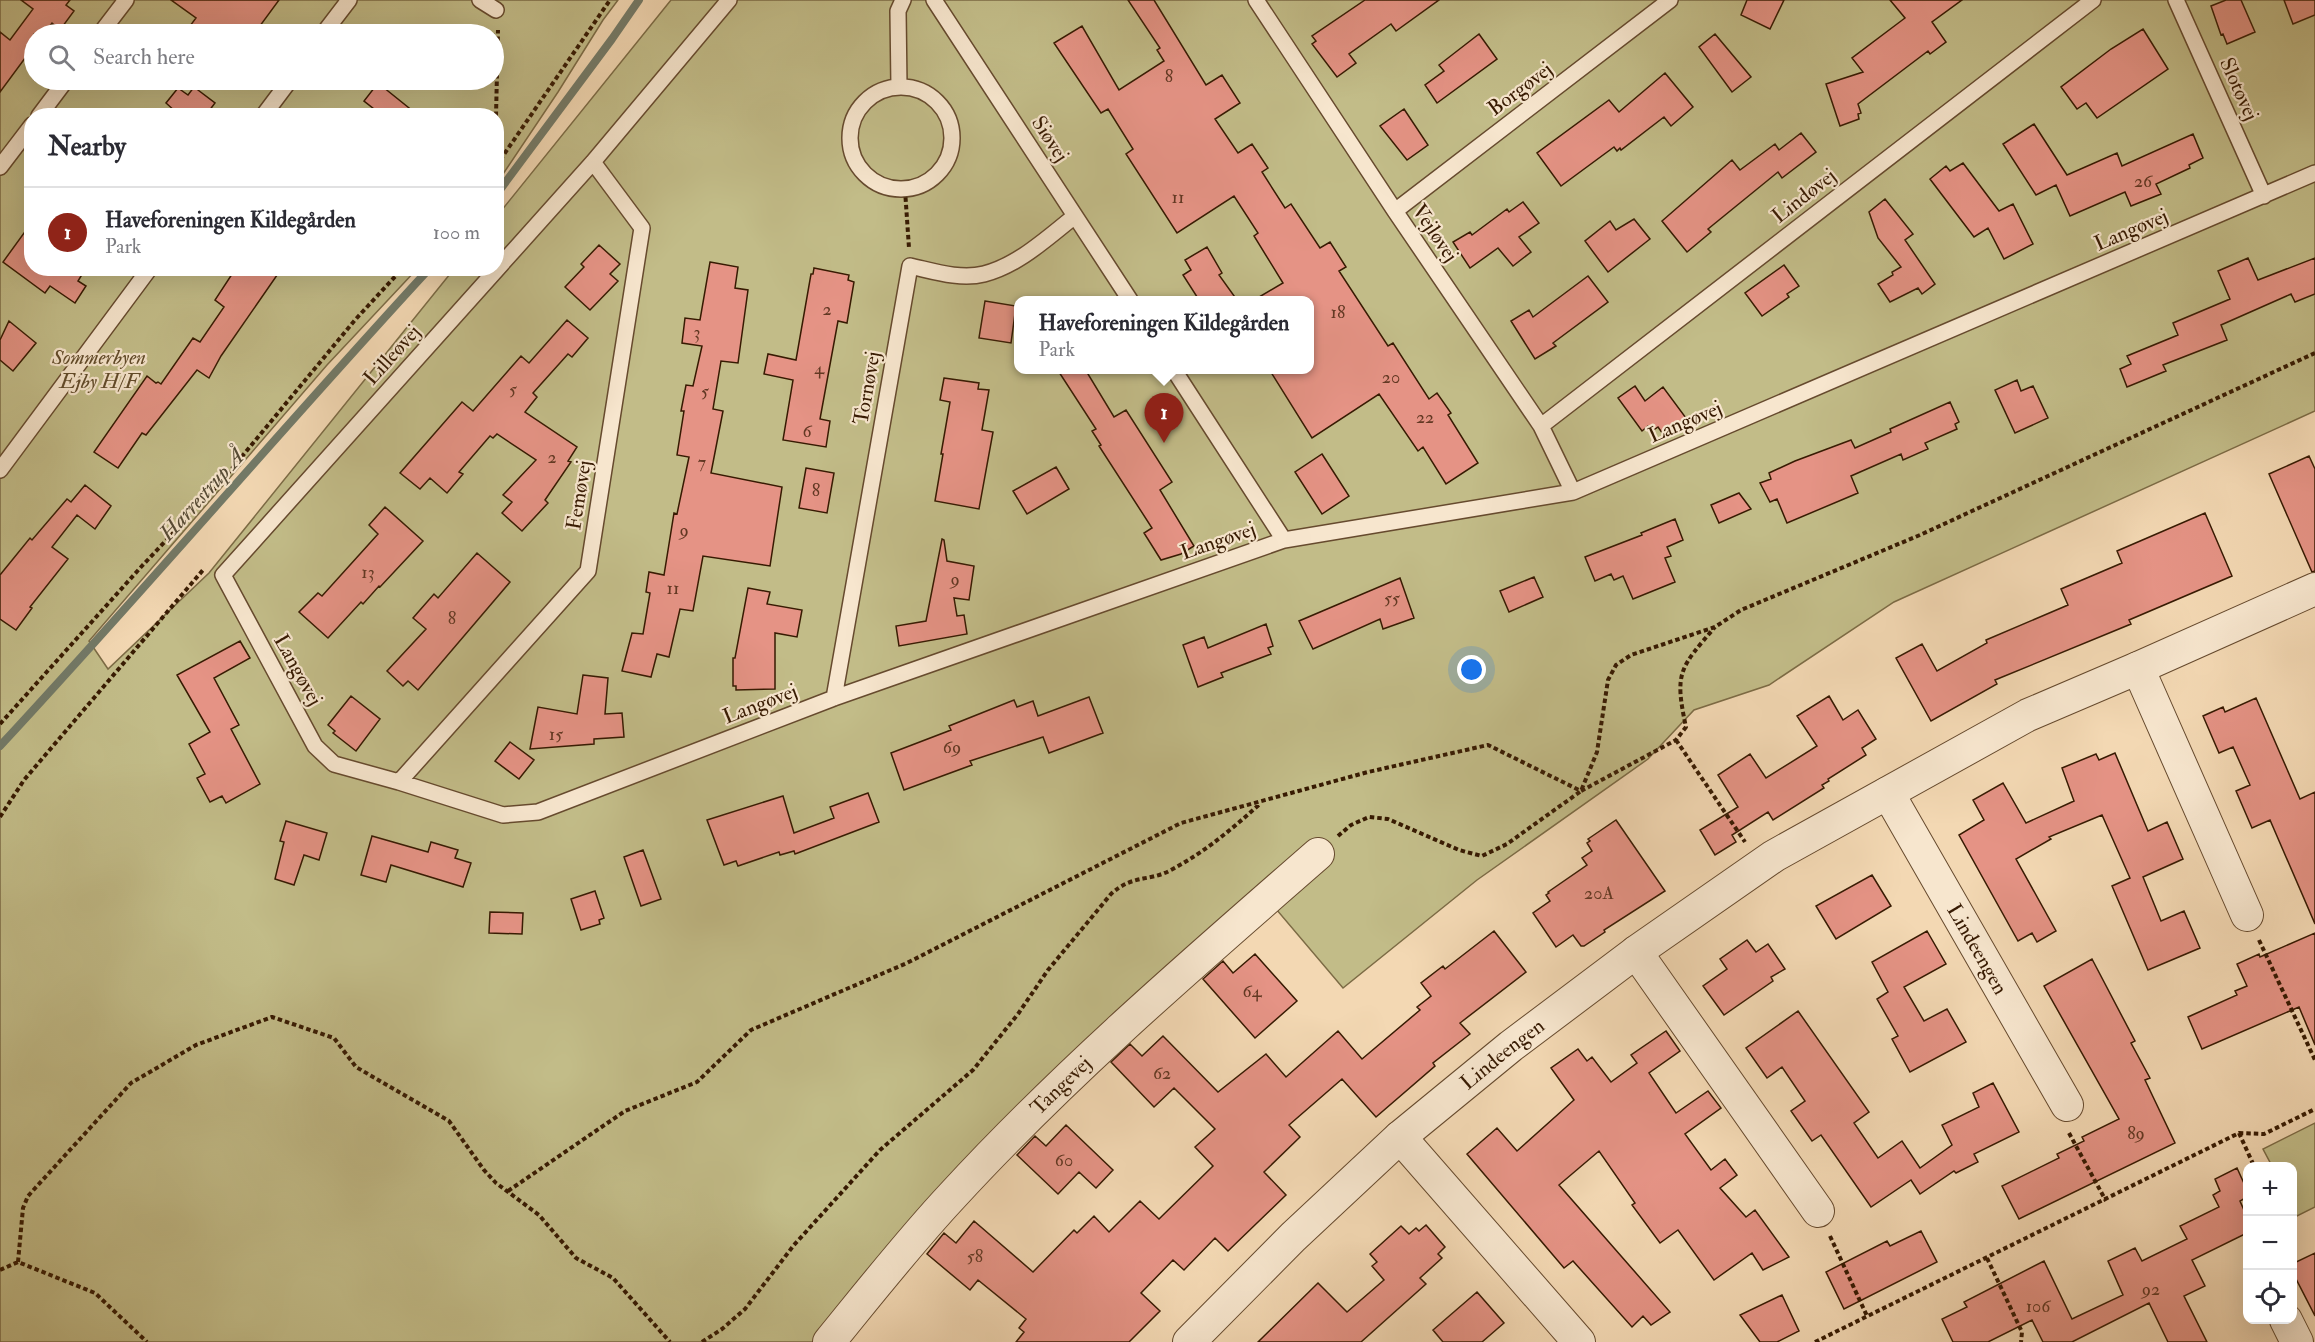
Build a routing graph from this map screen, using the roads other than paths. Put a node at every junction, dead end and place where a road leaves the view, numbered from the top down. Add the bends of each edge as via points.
1 (126, 0) edge
2 (349, 0) edge
3 (480, 0) edge
4 (729, 0) edge
5 (903, 0) edge
6 (934, 0) edge
7 (1256, 0) edge
8 (1670, 0) edge
9 (2093, 0) edge
10 (2176, 0) edge
11 (496, 10) road end
12 (108, 24) edge
13 (331, 24) edge
14 (899, 87) junction
15 (58, 90) edge
16 (282, 90) edge
17 (45, 108) edge
18 (269, 108) edge
19 (24, 136) edge
20 (593, 162) junction
21 (0, 167) edge
22 (2315, 173) edge
23 (2264, 196) junction
24 (1395, 211) junction
25 (1075, 216) junction
26 (504, 261) edge
27 (144, 276) edge
28 (491, 276) edge
29 (1127, 296) edge
30 (1177, 374) edge
31 (1541, 426) junction
32 (0, 470) edge
33 (1574, 492) junction
34 (1284, 540) junction
35 (223, 575) joint
36 (2315, 589) edge
37 (2138, 668) junction
38 (834, 698) junction
39 (399, 782) junction
40 (1888, 793) junction
41 (1318, 854) road end
42 (2247, 915) road end
43 (1636, 951) junction
44 (2067, 1105) road end
45 (1400, 1137) junction
46 (1818, 1211) road end
47 (2288, 1324) edge
48 (829, 1342) edge
49 (1190, 1342) edge
50 (1579, 1342) edge
51 (2297, 1342) edge

1 - 12 lane
2 - 13 lane
3 - 11 lane
4 - 20 lane, Lilleøvej
5 - 14 lane via 898,11
6 - 25 lane, Siøvej
7 - 24 lane, Vejløvej
8 - 24 lane, Borgøvej
9 - 31 lane, Lindøvej
10 - 23 lane, Slotøvej
14 - 14 lane via 917,89 934,98 945,112 953,134 948,160 932,179 905,190 880,186 865,176 855,162 850,144 850,130 866,101 881,91
15 - 17 lane
16 - 18 lane
19 - 21 lane
20 - 26 lane, Lilleøvej
20 - 39 lane, Femøvej via 642,228 588,571
22 - 23 lane, Langøvej
23 - 33 lane, Langøvej
24 - 31 lane, Vejløvej
25 - 29 lane, Siøvej
25 - 38 lane, Tornøvej via 1017,260 984,274 953,275 910,266
27 - 32 lane
28 - 35 lane, Lilleøvej
30 - 34 lane
31 - 33 lane, Vejløvej
33 - 34 lane, Langøvej
34 - 38 lane, Langøvej
35 - 39 lane, Langøvej via 315,746 333,764
36 - 37 street, Lindeengen
37 - 40 street, Lindeengen via 2028,715
37 - 42 street
38 - 39 lane, Langøvej via 538,812 503,815
40 - 43 street, Lindeengen via 1761,866
40 - 44 street, Lindeengen
41 - 48 street, Tangevej via 1118,1030 998,1148 951,1197
43 - 45 street, Lindeengen
43 - 46 street
45 - 49 street, Lindeengen via 1293,1237
45 - 50 street
47 - 51 street

